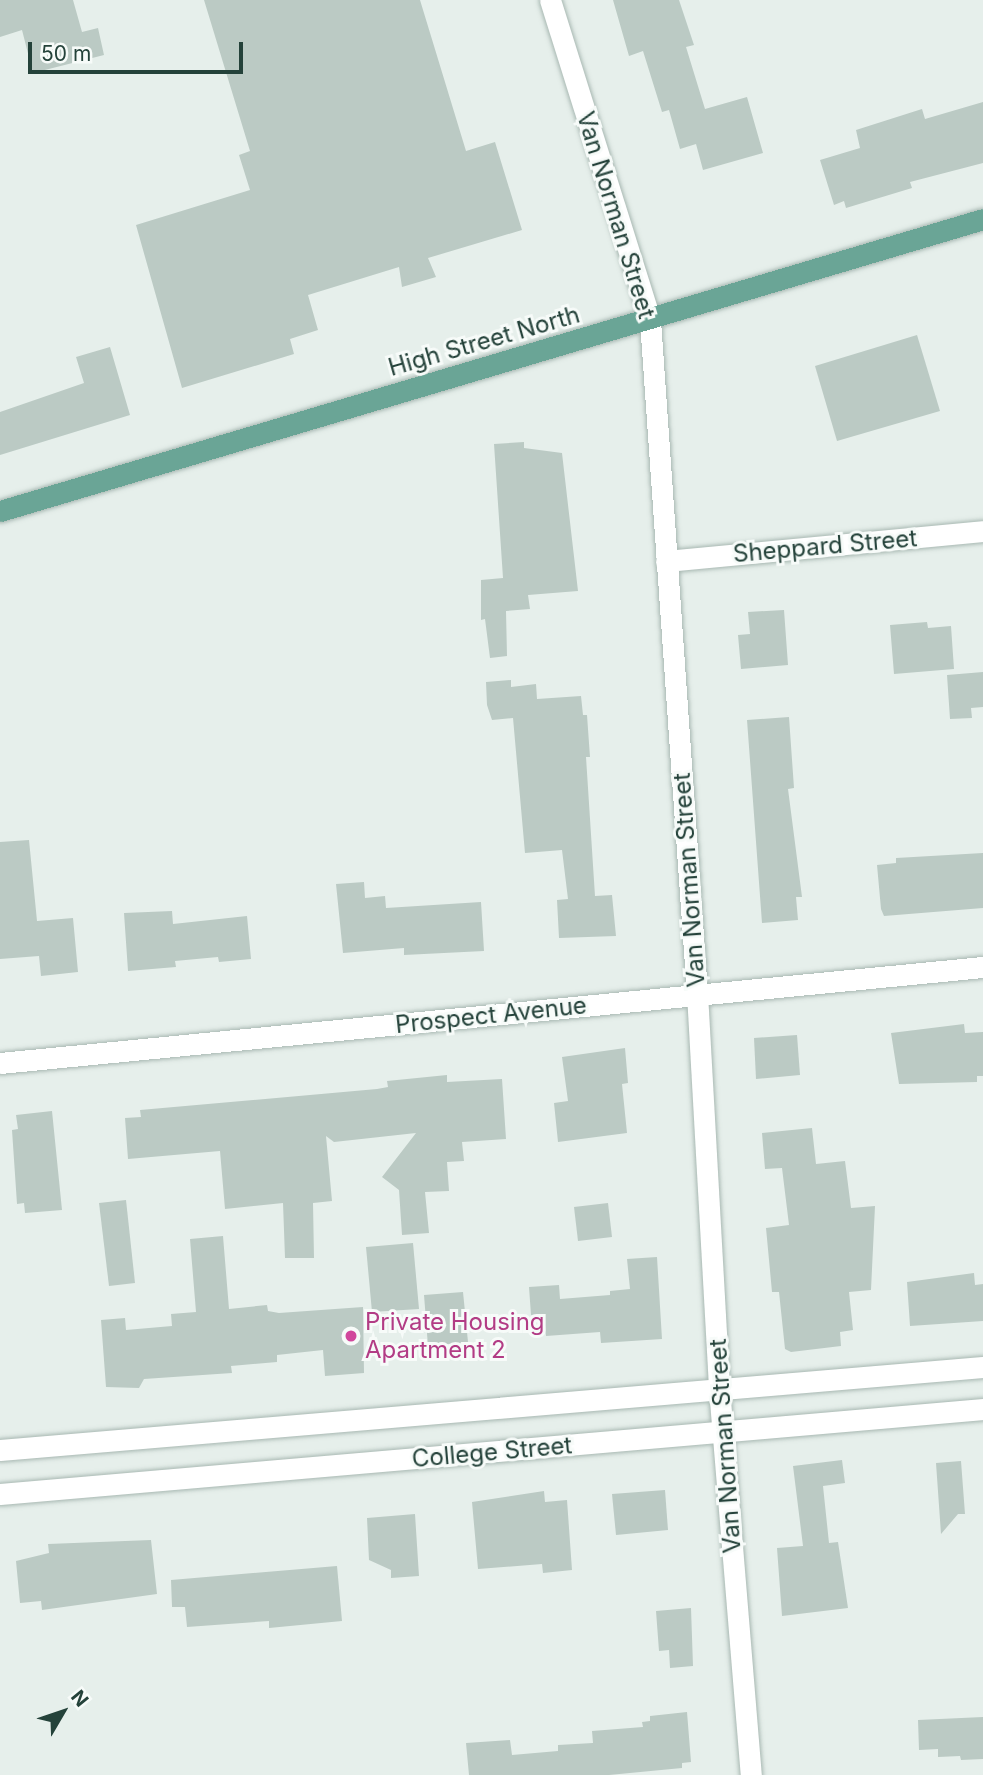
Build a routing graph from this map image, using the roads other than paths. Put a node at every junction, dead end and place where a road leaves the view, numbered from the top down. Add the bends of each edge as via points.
1 (550, 0) edge
2 (983, 219) edge
3 (650, 320) junction
4 (0, 511) edge
5 (983, 531) edge
6 (666, 561) junction
7 (983, 967) edge
8 (697, 993) junction
9 (0, 1063) edge
10 (983, 1367) edge
11 (719, 1388) junction
12 (983, 1409) edge
13 (723, 1432) junction
14 (0, 1450) edge
15 (0, 1494) edge
16 (751, 1775) edge

1 - 3 street, Van Norman Street
2 - 3 main road, High Street North
3 - 4 main road, High Street North
3 - 6 street, Van Norman Street
5 - 6 street, Sheppard Street
6 - 8 street, Van Norman Street
7 - 8 street, Prospect Avenue
8 - 9 street, Prospect Avenue
8 - 11 street, Van Norman Street
10 - 11 street, College Street
11 - 13 street, Van Norman Street
11 - 14 street, College Street
12 - 13 street, College Street
13 - 15 street, College Street
13 - 16 street, Van Norman Street

